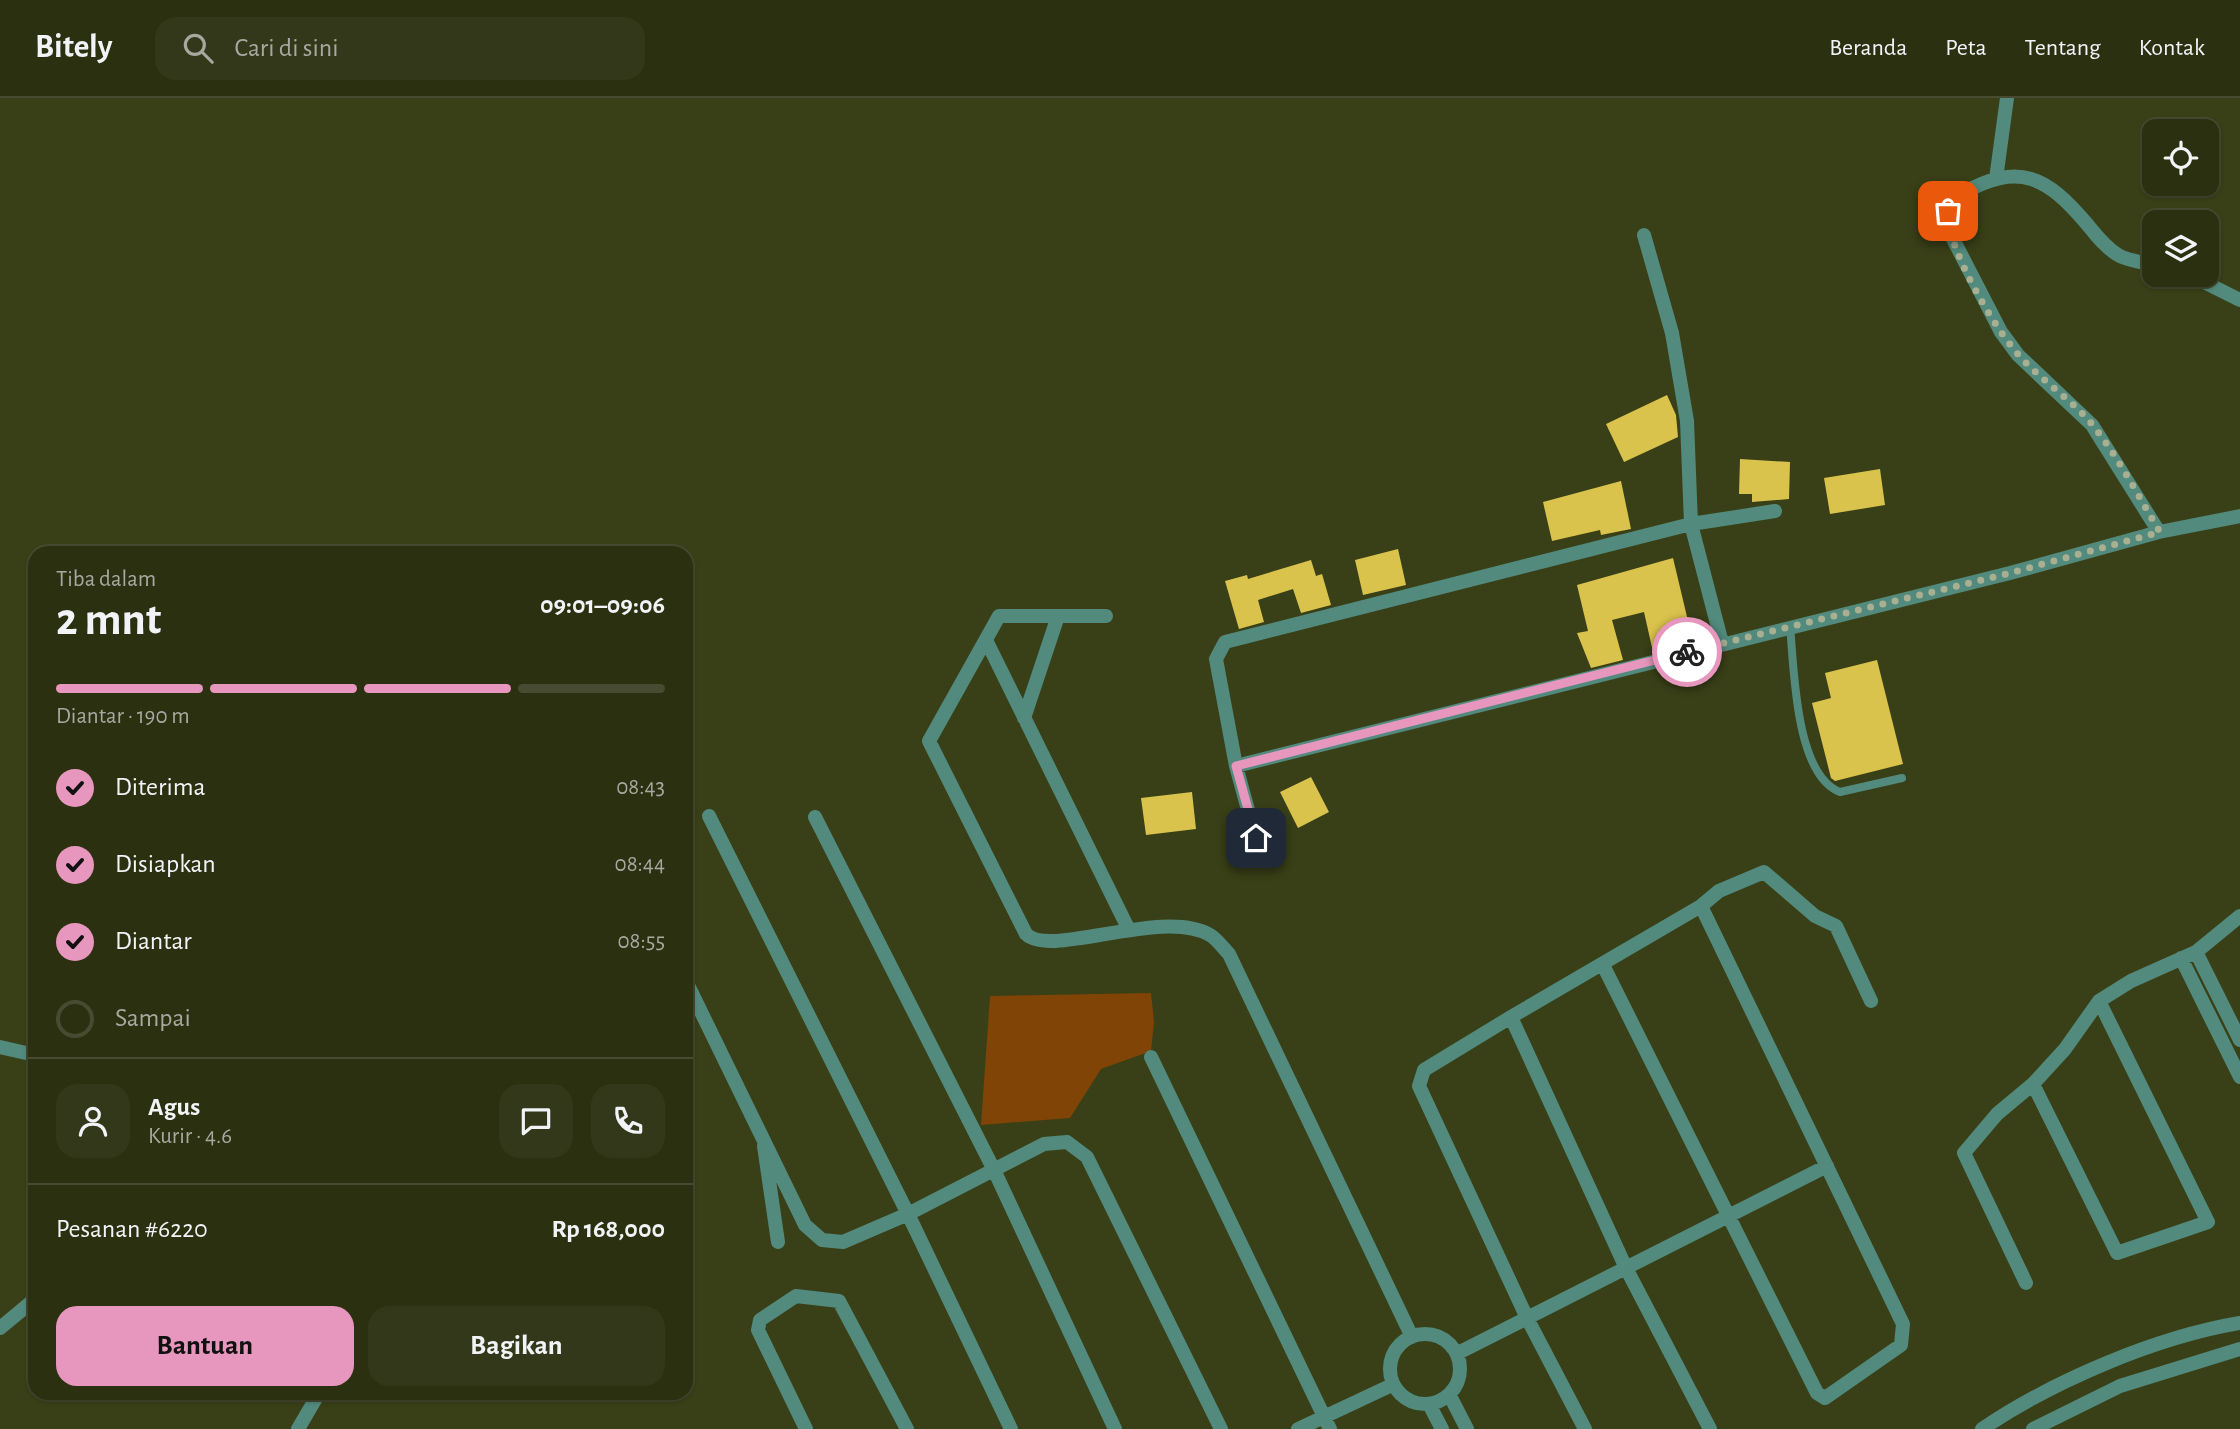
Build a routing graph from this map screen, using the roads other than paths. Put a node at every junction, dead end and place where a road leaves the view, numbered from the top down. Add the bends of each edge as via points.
1 (2007, 98) edge
2 (1996, 179) junction
3 (1644, 235) dead end
4 (2142, 261) edge
5 (2214, 287) edge
6 (2240, 300) edge
7 (1775, 511) dead end
8 (2240, 516) edge
9 (1691, 524) junction
10 (2160, 532) junction
11 (1058, 616) junction
12 (1106, 616) dead end
13 (1790, 626) junction
14 (986, 640) junction
15 (1722, 643) junction
16 (1024, 718) junction
17 (1236, 766) junction
18 (1902, 778) dead end
19 (709, 816) dead end
20 (815, 817) dead end
21 (1262, 861) dead end
22 (1701, 906) junction
23 (2240, 916) edge
24 (1128, 928) junction
25 (2196, 952) junction
26 (2181, 958) junction
27 (1603, 965) junction
28 (693, 995) edge
29 (1871, 1001) dead end
30 (2099, 1001) junction
31 (1511, 1017) junction
32 (2240, 1040) edge
33 (0, 1047) edge
34 (28, 1053) edge
35 (1151, 1057) dead end
36 (2240, 1077) edge
37 (2034, 1084) junction
38 (762, 1131) junction
39 (1827, 1166) junction
40 (994, 1170) junction
41 (908, 1214) junction
42 (1728, 1217) junction
43 (778, 1242) dead end
44 (1626, 1268) junction
45 (2026, 1283) dead end
46 (28, 1305) edge
47 (1527, 1318) junction
48 (2240, 1323) edge
49 (0, 1328) edge
50 (1412, 1337) junction
51 (2240, 1349) edge
52 (1458, 1353) junction
53 (1392, 1385) junction
54 (1450, 1396) junction
55 (315, 1400) edge
56 (1430, 1405) junction
57 (1327, 1423) edge
58 (298, 1429) edge
59 (806, 1429) edge
60 (907, 1429) edge
61 (1011, 1429) edge
62 (1115, 1429) edge
63 (1221, 1429) edge
64 (1298, 1429) edge
65 (1442, 1429) edge
66 (1467, 1429) edge
67 (1585, 1429) edge
68 (1710, 1429) edge
69 (1982, 1429) edge
70 (2033, 1429) edge

1 - 2 street
2 - 4 street via 2025,176 2049,185 2112,250
2 - 10 street via 1960,194 1948,211 1947,223 1964,265 2001,332 2018,355 2092,425
3 - 9 street via 1672,333 1686,422
5 - 6 street
7 - 9 street
8 - 10 street
9 - 15 street
9 - 17 street via 1225,642 1216,659
10 - 13 street
11 - 12 street
11 - 14 street via 999,616
11 - 16 street
13 - 15 street
13 - 18 lane via 1800,721 1823,778 1840,792
14 - 16 street
14 - 24 street via 929,741 1033,942
15 - 17 street
16 - 24 street
17 - 21 street
19 - 41 street
20 - 40 street
22 - 27 street
22 - 29 street via 1719,891 1764,872 1815,916 1836,926
22 - 39 street
23 - 25 street
24 - 50 street via 1188,927 1211,935 1229,954
25 - 26 street
25 - 32 street
26 - 30 street
26 - 36 street
27 - 31 street
27 - 42 street
28 - 38 street
30 - 37 street
30 - 37 street via 2208,1222 2117,1253
31 - 44 street
31 - 47 street via 1424,1070 1419,1086
33 - 34 street
35 - 57 street
37 - 45 street via 1997,1114 1964,1153
38 - 41 street via 805,1225 822,1240 843,1242
38 - 43 street
39 - 42 street
39 - 42 street via 1903,1324 1901,1345 1825,1398 1817,1393
40 - 41 street
40 - 62 street
40 - 63 street via 1044,1144 1067,1142 1087,1157
41 - 61 street
42 - 44 street
44 - 47 street
44 - 68 street
46 - 49 street
47 - 52 street
47 - 67 street
48 - 69 street via 2095,1369
50 - 52 street via 1420,1333 1442,1337
50 - 53 street via 1399,1343 1389,1363
51 - 70 street via 2120,1387
52 - 54 street via 1461,1376
53 - 56 street via 1408,1402
53 - 57 street
54 - 56 street
54 - 66 street
55 - 58 street
56 - 65 street
57 - 64 street
59 - 60 street via 758,1330 760,1320 796,1296 839,1301

